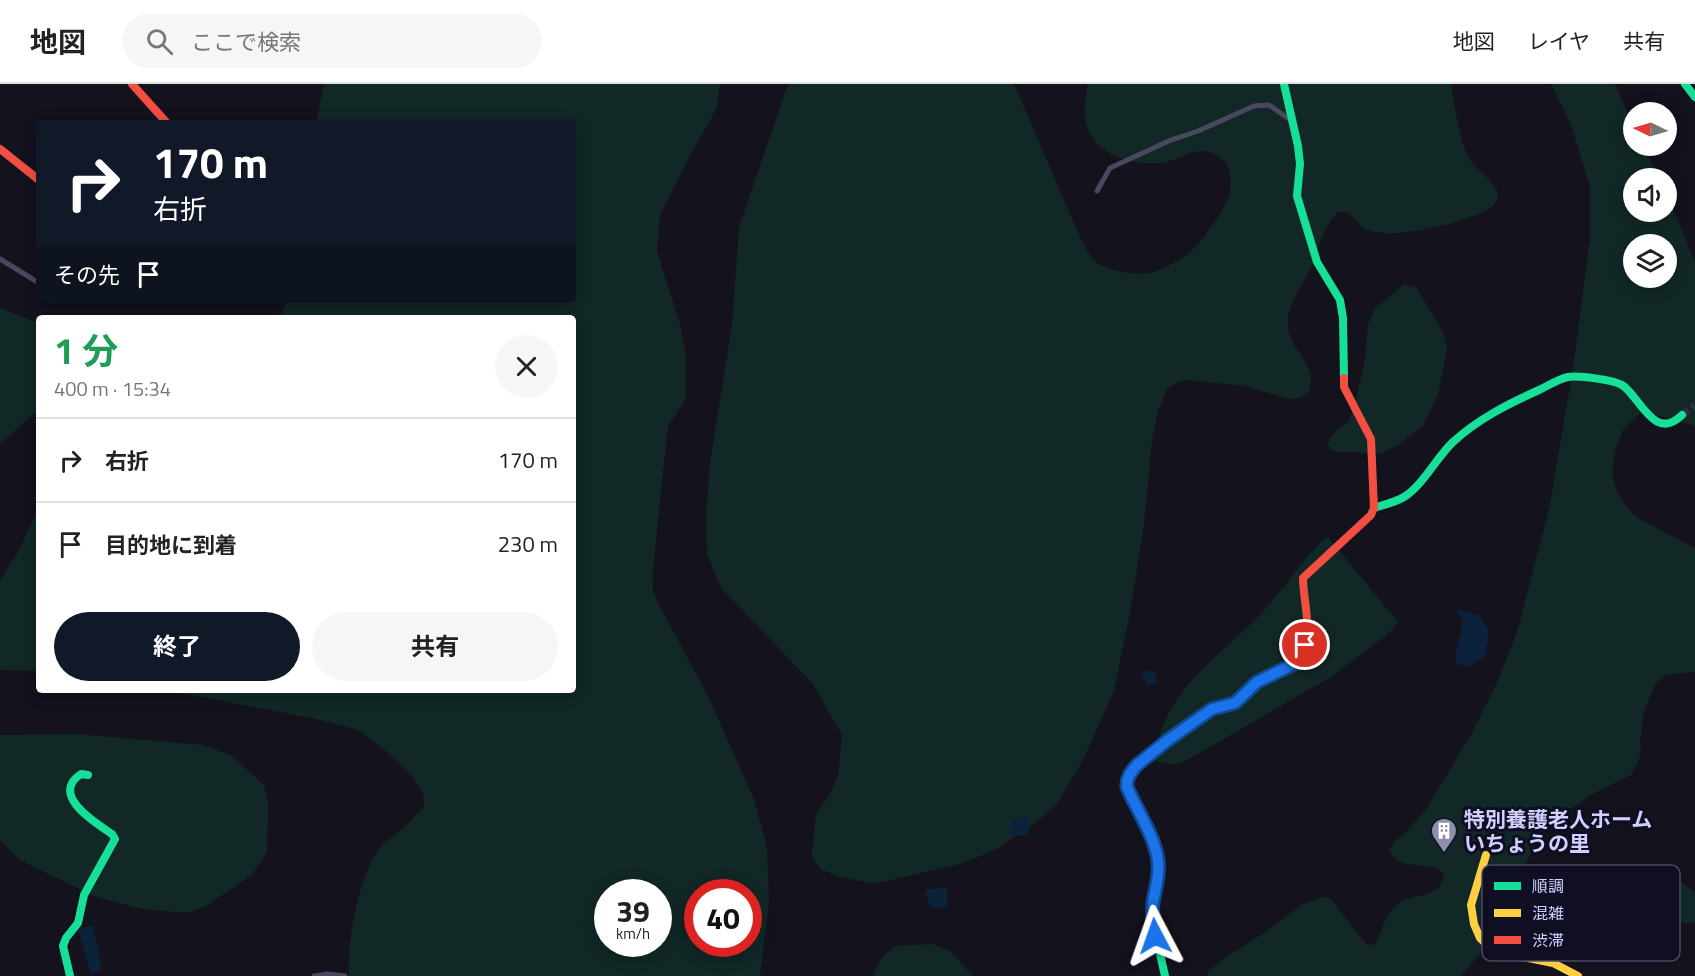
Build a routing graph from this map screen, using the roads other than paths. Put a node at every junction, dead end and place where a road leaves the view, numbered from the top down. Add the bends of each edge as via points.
1 (132, 84) edge
2 (1284, 84) edge
3 (1685, 84) edge
4 (1695, 97) edge
5 (164, 120) edge
6 (1293, 122) junction
7 (0, 149) edge
8 (36, 178) edge
9 (1097, 191) dead end
10 (0, 259) edge
11 (36, 281) edge
12 (1682, 415) tunnel mouth
13 (1374, 508) junction
14 (88, 775) dead end
15 (1486, 855) dead end
16 (1483, 865) edge
17 (1482, 868) edge
18 (1482, 939) edge
19 (1543, 961) edge
20 (70, 976) edge
21 (314, 976) edge
22 (345, 976) edge
23 (1165, 976) edge
24 (1578, 976) edge

1 - 5 main road
2 - 6 main road
3 - 4 main road
6 - 9 street via 1269,105 1254,106 1110,168
6 - 13 main road via 1300,164 1297,196 1317,262 1341,300 1343,379 1351,404 1371,439
7 - 8 main road
10 - 11 street
12 - 13 main road via 1659,422 1622,385 1581,376 1566,377 1469,428 1404,497
13 - 23 main road via 1365,522 1303,578 1306,632 1301,658 1257,682 1235,703 1212,709 1194,721 1130,774 1127,787 1158,862 1153,923
14 - 20 main road via 76,777 71,794 81,812 115,839 84,895 78,923 63,946
15 - 16 main road
17 - 18 main road via 1470,905
19 - 24 main road
21 - 22 street

